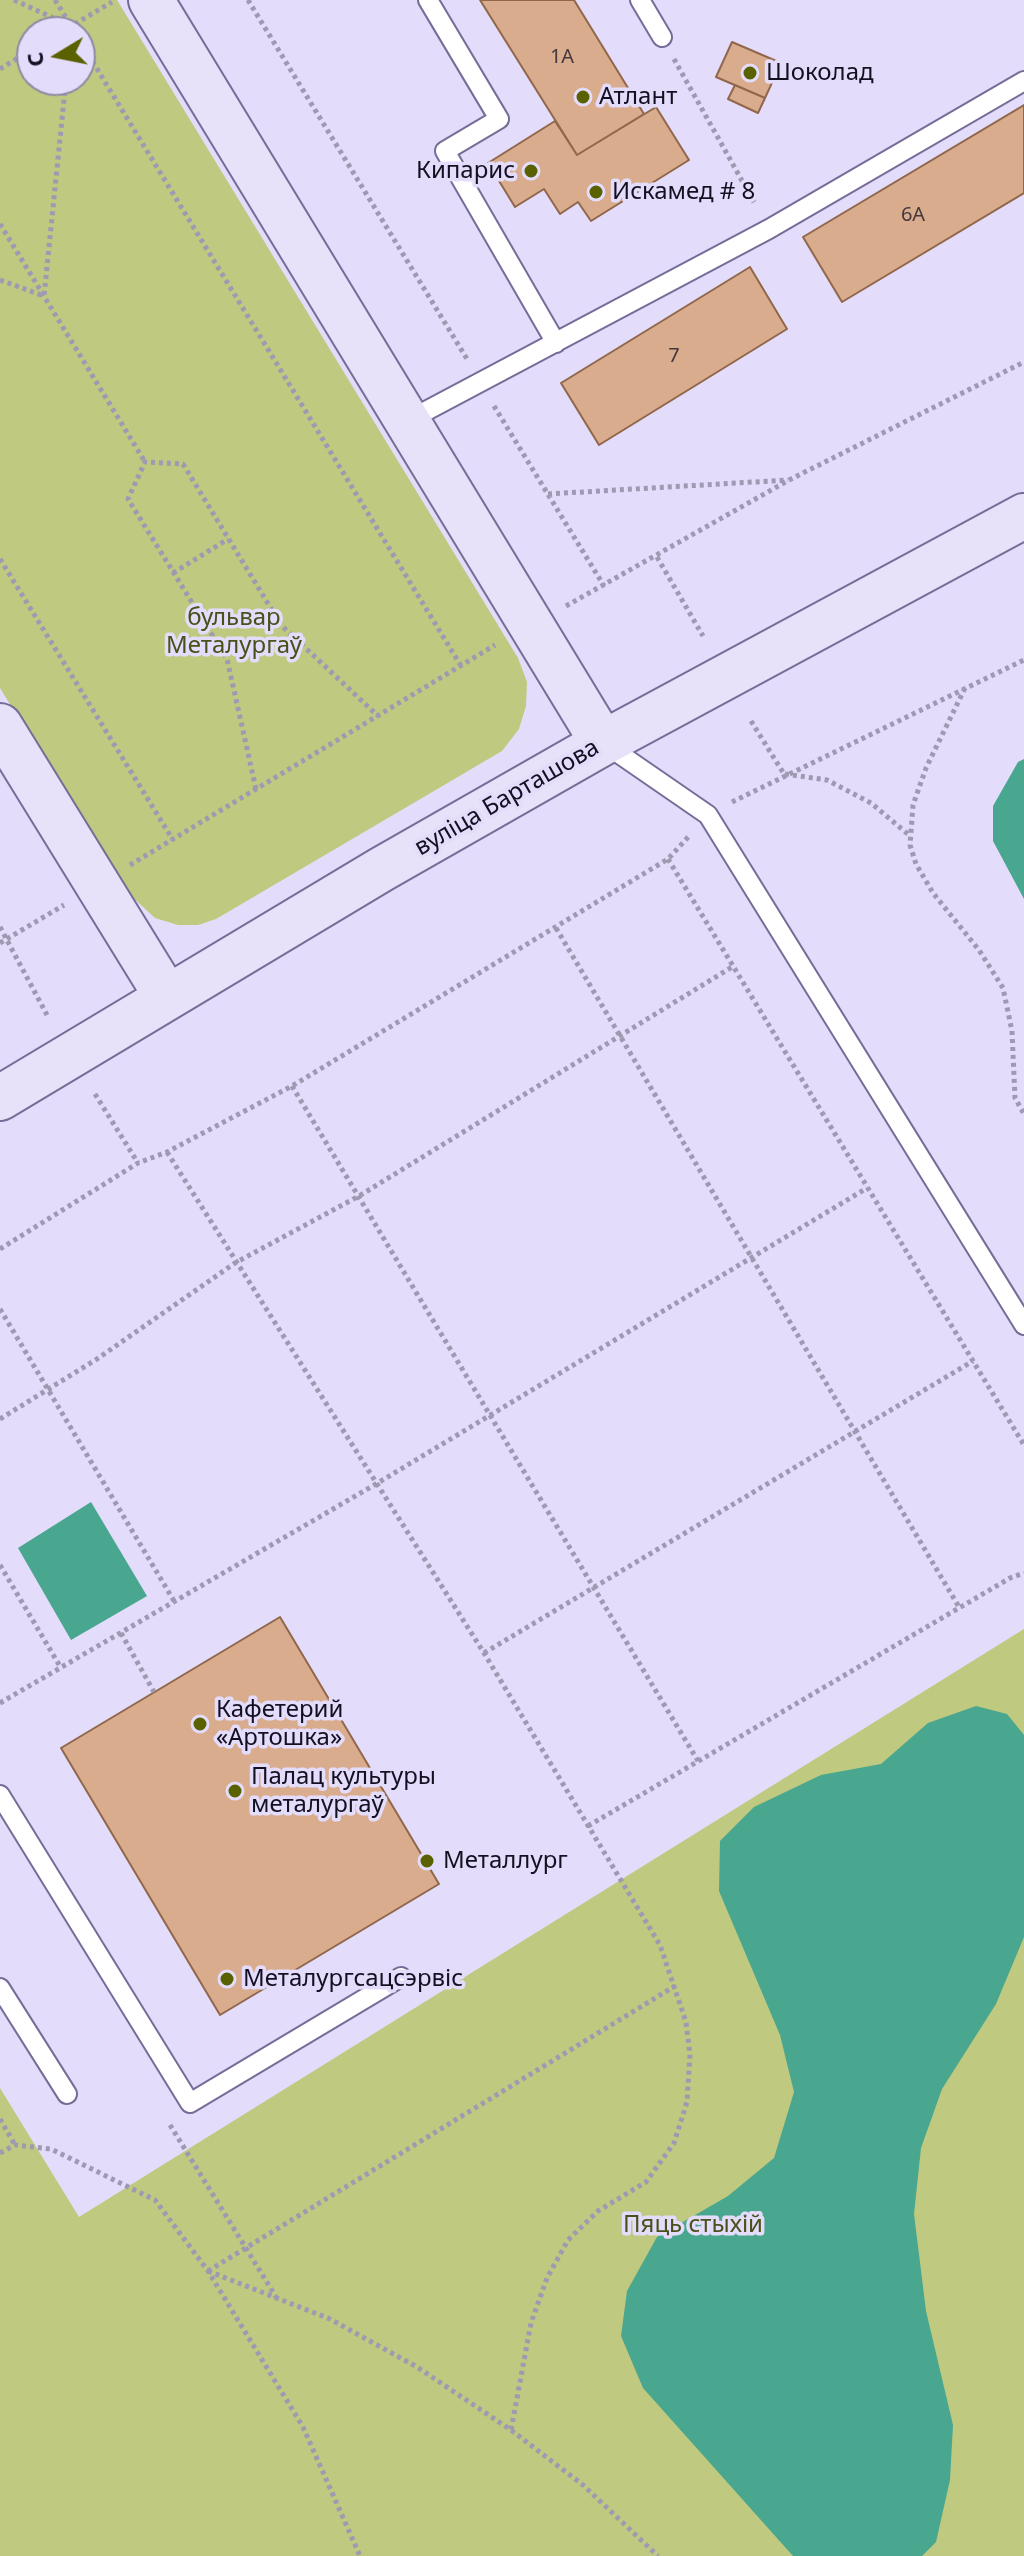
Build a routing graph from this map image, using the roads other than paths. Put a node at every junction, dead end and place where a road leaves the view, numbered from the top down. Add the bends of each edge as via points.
1 (151, 0) edge
2 (428, 0) edge
3 (640, 0) edge
4 (662, 37) road end
5 (1024, 81) edge
6 (556, 343) junction
7 (409, 420) junction
8 (1024, 516) edge
9 (0, 726) edge
10 (603, 743) junction
11 (167, 997) junction
12 (0, 1098) edge
13 (1024, 1325) edge
14 (0, 1795) edge
15 (401, 1977) dead end
16 (0, 1988) edge
17 (67, 2094) dead end

1 - 7 main road
2 - 6 lane via 499,119 445,151
3 - 4 lane
5 - 6 lane via 769,229
6 - 7 lane
7 - 10 main road
8 - 10 main road, вуліца Барташова
9 - 11 main road
10 - 11 main road, вуліца Барташова
10 - 13 lane via 708,815
11 - 12 main road, вуліца Барташова
14 - 15 lane via 190,2103
16 - 17 lane

